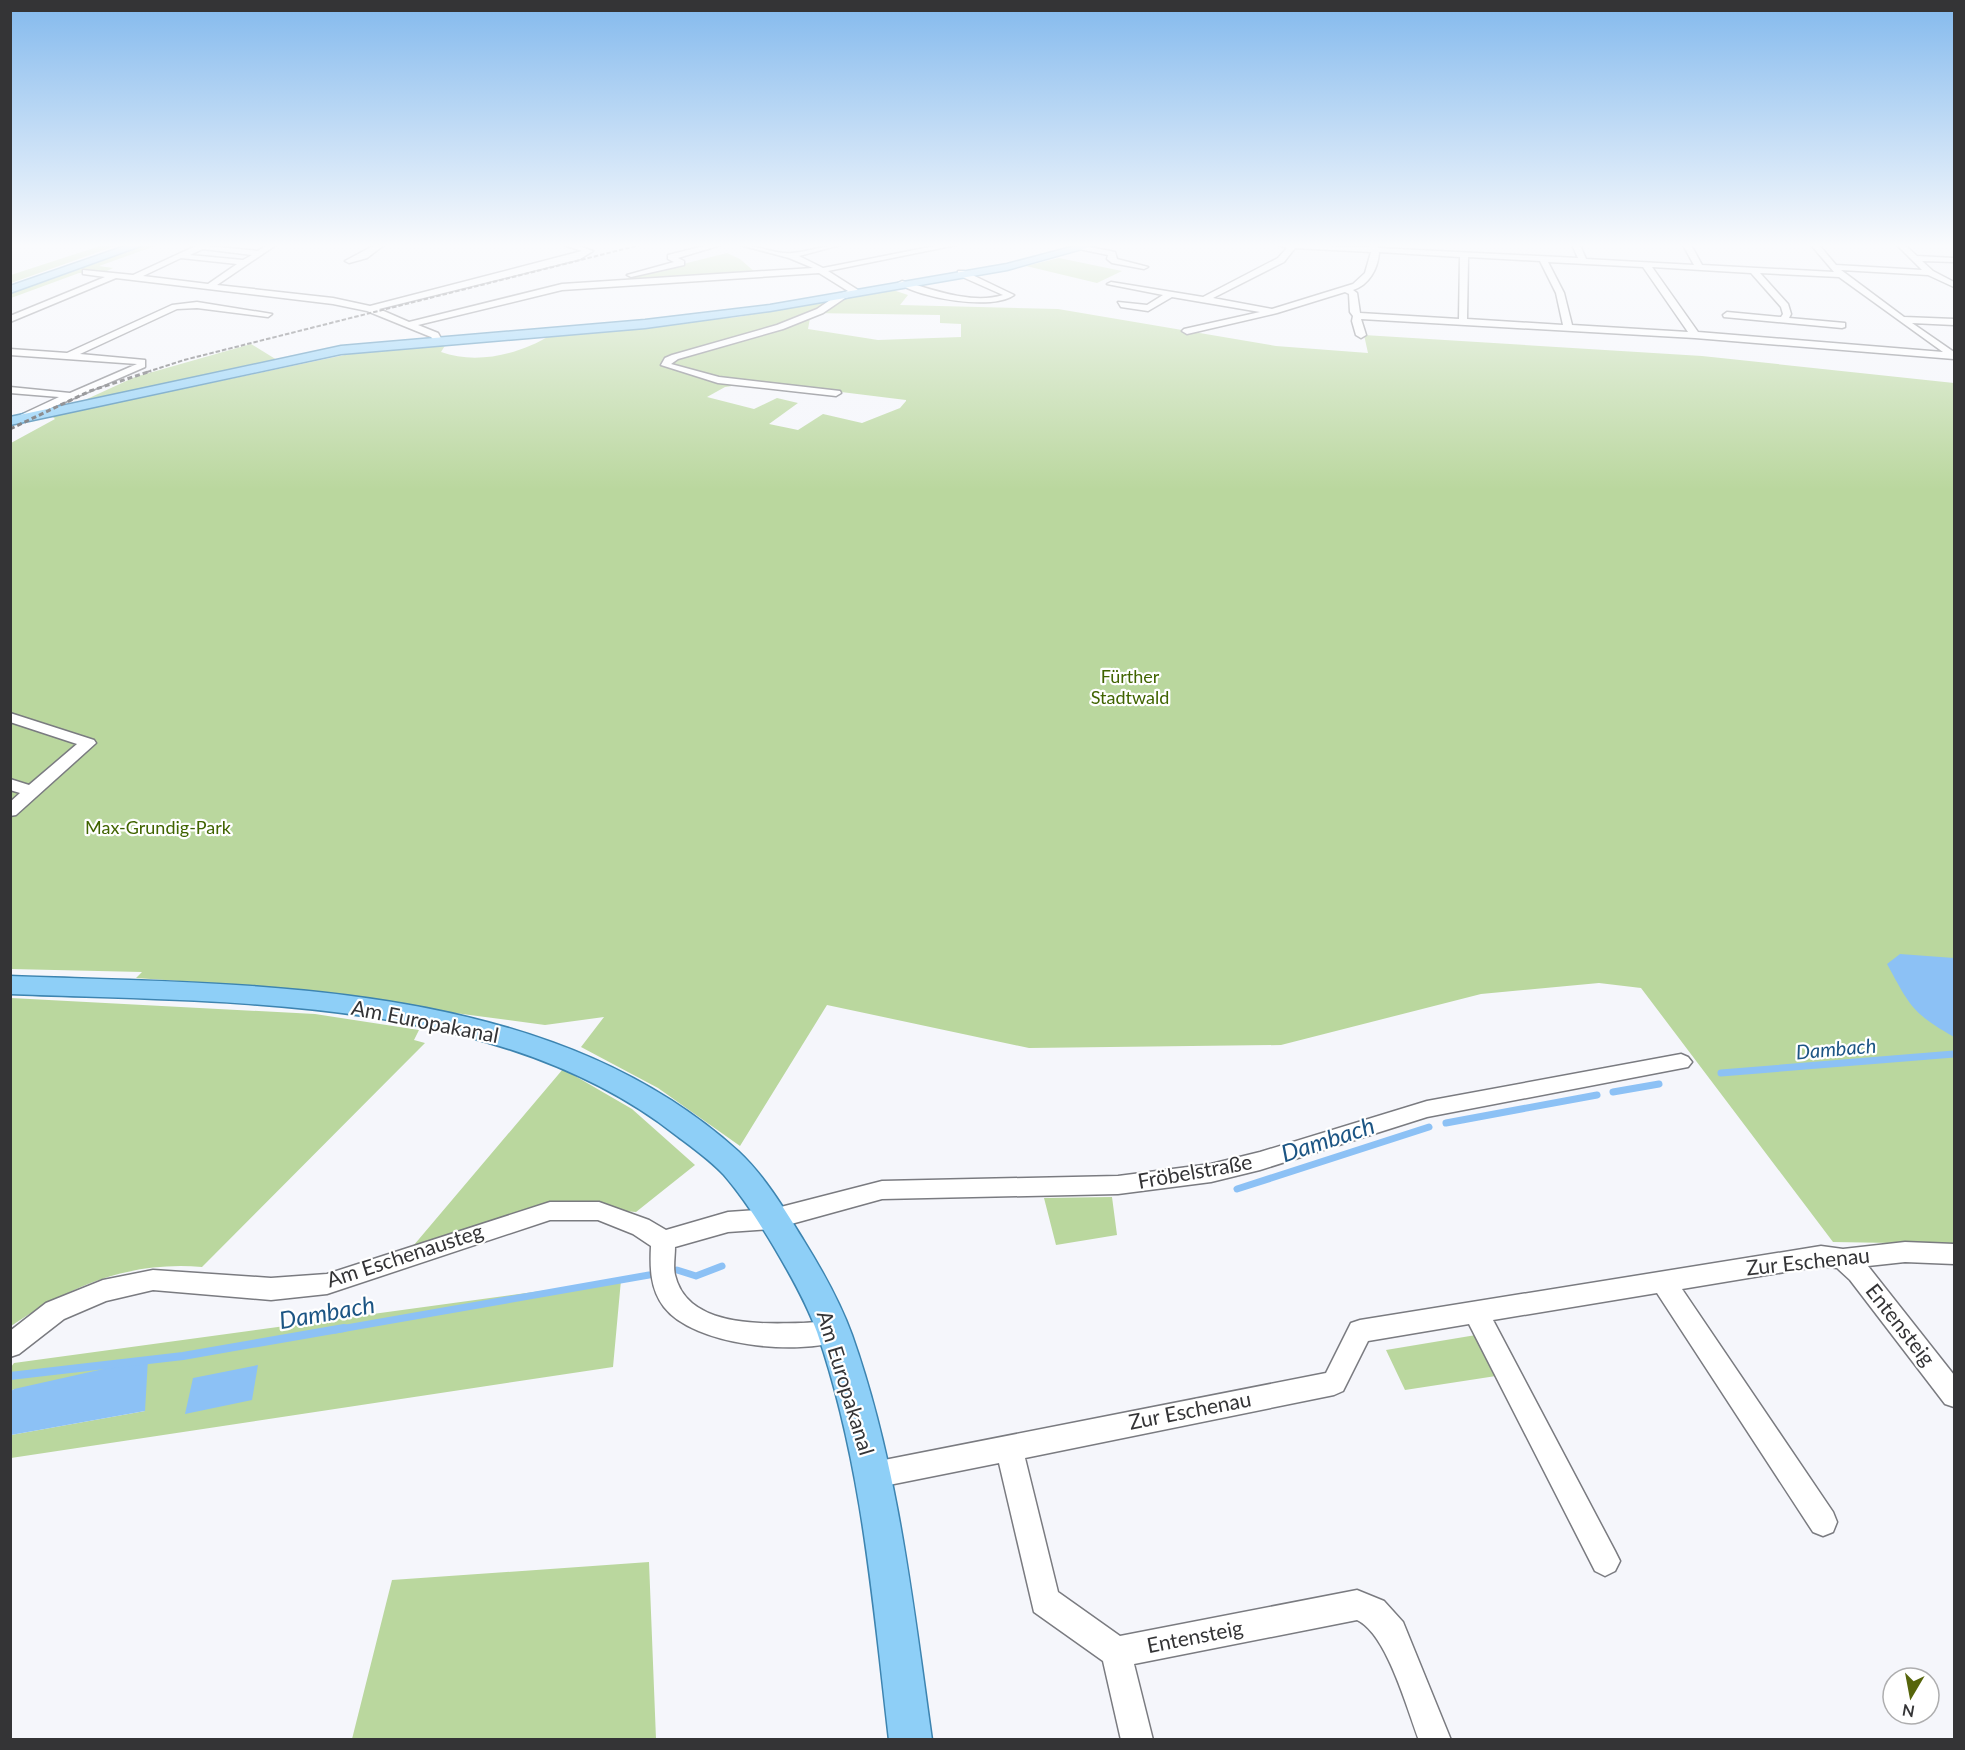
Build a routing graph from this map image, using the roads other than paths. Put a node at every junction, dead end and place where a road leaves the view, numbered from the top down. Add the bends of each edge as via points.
1 (131, 327) edge
2 (417, 327) edge
3 (594, 327) edge
4 (778, 327) edge
5 (1206, 327) edge
6 (1358, 327) edge
7 (1561, 327) edge
8 (1568, 327) joint
9 (1689, 327) edge
10 (1912, 327) edge
11 (1187, 331) dead end
12 (1360, 335) dead end
13 (1695, 335) junction
14 (437, 340) junction
15 (10, 352) edge
16 (68, 355) junction
17 (1954, 356) edge
18 (10, 390) edge
19 (836, 393) dead end
20 (69, 396) junction
21 (14, 420) edge
22 (10, 717) edge
23 (10, 784) edge
24 (32, 792) junction
25 (10, 811) edge
26 (10, 985) edge
27 (1681, 1062) dead end
28 (774, 1218) junction
29 (663, 1241) junction
30 (1954, 1254) edge
31 (1843, 1259) junction
32 (1663, 1282) junction
33 (1476, 1312) junction
34 (833, 1332) junction
35 (10, 1346) edge
36 (1954, 1395) edge
37 (1009, 1447) junction
38 (873, 1475) junction
39 (1823, 1522) dead end
40 (1605, 1561) dead end
41 (1116, 1652) junction
42 (911, 1740) edge
43 (1137, 1740) edge
44 (1435, 1740) edge

1 - 16 street
2 - 14 street via 435,334
3 - 14 main road
4 - 19 street via 675,357 666,365 718,380
5 - 11 street
6 - 12 street
7 - 8 street
8 - 13 street
9 - 13 street
10 - 17 street
13 - 17 street
14 - 21 main road via 363,347
15 - 16 street
16 - 20 street via 142,362
18 - 20 street
20 - 21 street
22 - 24 street via 88,743
23 - 24 street
24 - 25 street
26 - 28 main road, Am Europakanal via 238,996 335,1005 429,1018 519,1040 585,1065 680,1119 728,1160
27 - 28 street, Fröbelstraße via 1427,1109 1211,1173 1118,1185 882,1190
28 - 29 street via 728,1222
28 - 34 main road, Am Europakanal via 808,1275
29 - 34 street via 660,1259 667,1291 688,1316 705,1324 763,1334
29 - 35 street, Am Eschenausteg via 641,1227 599,1210 550,1211 327,1284 271,1289 153,1281 103,1291 55,1311
30 - 31 street, Zur Eschenau via 1905,1252
31 - 32 street, Zur Eschenau via 1821,1256
31 - 36 street, Entensteig via 1859,1273
32 - 33 street, Zur Eschenau
32 - 39 street
33 - 37 street, Zur Eschenau via 1360,1331 1334,1383
33 - 40 street
34 - 38 main road, Am Europakanal
37 - 38 street, Zur Eschenau
37 - 41 street via 1045,1601
38 - 42 main road, Am Europakanal
41 - 43 street
41 - 44 street, Entensteig via 1357,1605 1373,1612 1392,1633

